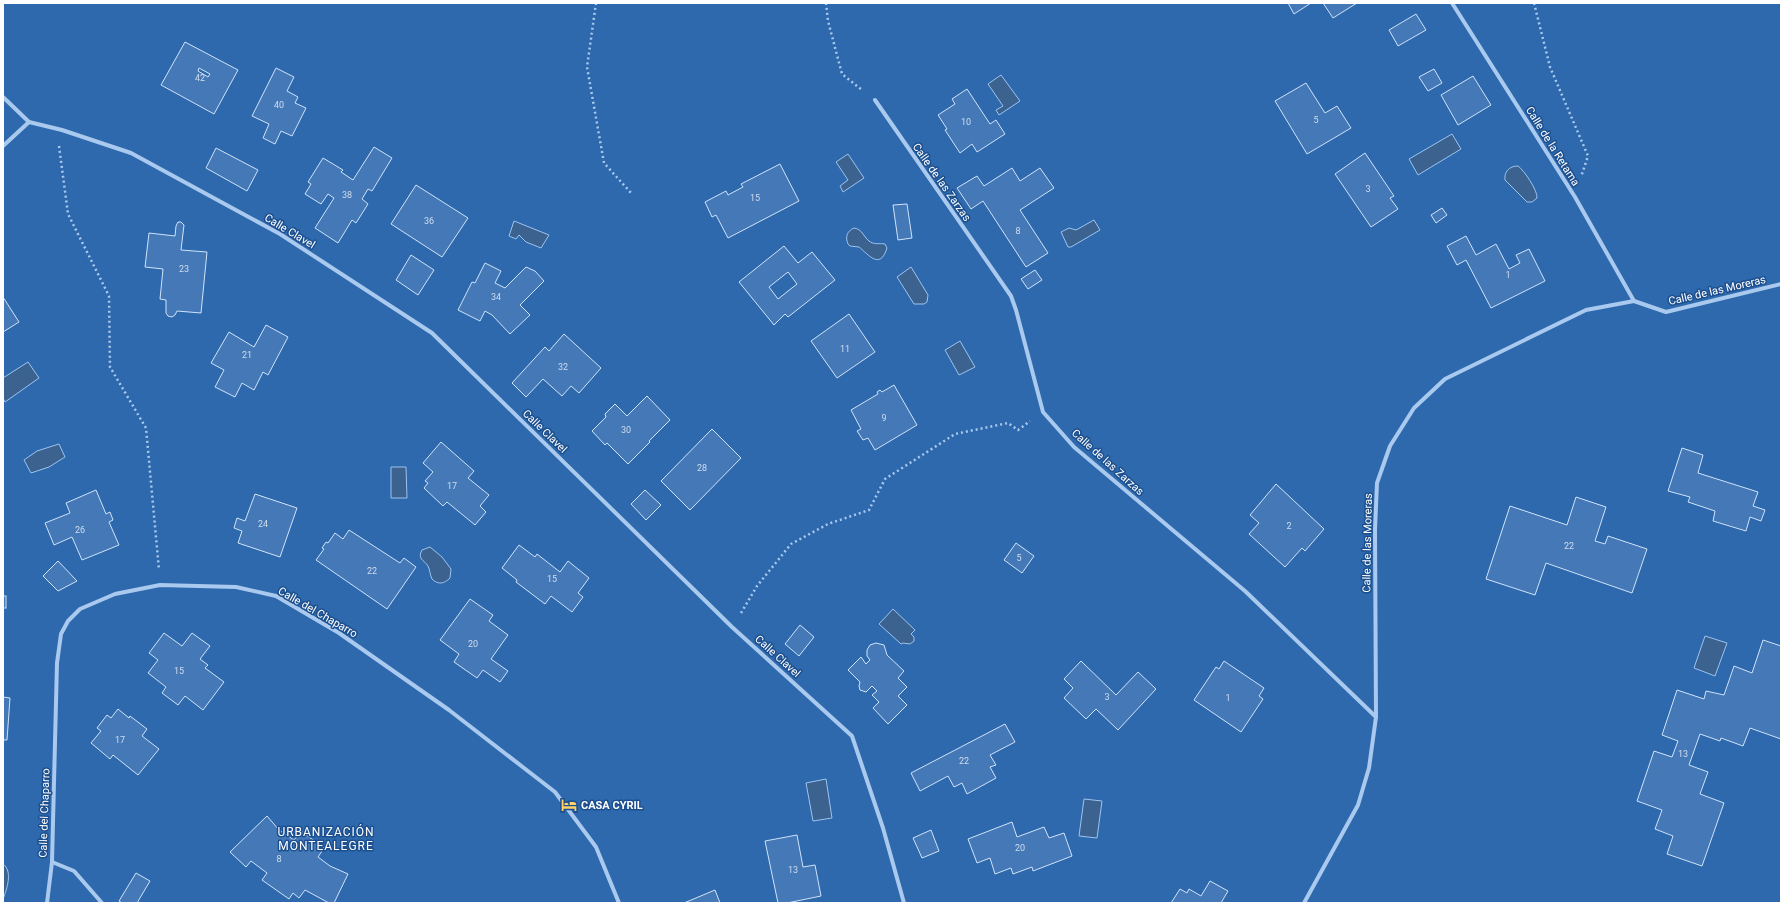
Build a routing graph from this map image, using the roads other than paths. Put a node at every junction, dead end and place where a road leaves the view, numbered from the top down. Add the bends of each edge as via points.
1 (1452, 3) edge
2 (3, 97) edge
3 (875, 100) road end
4 (29, 122) junction
5 (3, 146) edge
6 (1781, 284) edge
7 (1634, 301) junction
8 (1376, 717) junction
9 (52, 862) junction
10 (48, 903) edge
11 (102, 903) edge
12 (619, 903) edge
13 (904, 903) edge
14 (1304, 903) edge

1 - 7 street, Calle de la Retama via 1575,197
2 - 4 street
3 - 8 street, Calle de las Zarzas via 1011,296 1043,412 1074,447 1244,592
4 - 5 street
4 - 13 street, Calle Clavel via 131,153 280,234 432,332 732,627 852,736 883,828
6 - 7 street, Calle de las Moreras via 1666,312
7 - 8 street, Calle de las Moreras via 1586,310 1445,379 1414,408 1390,446 1377,483 1374,530
8 - 14 street, Calle de las Moreras via 1369,768 1358,805
9 - 10 street, Calle del Chaparro
9 - 11 street via 74,871
9 - 12 street, Calle del Chaparro via 57,662 61,634 68,621 80,609 115,594 160,585 236,587 276,596 339,633 449,710 555,792 596,847

